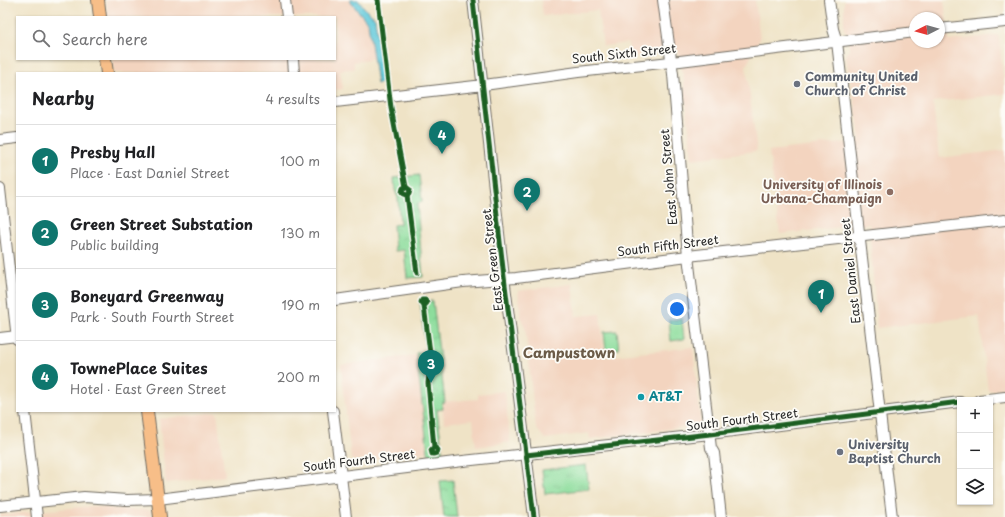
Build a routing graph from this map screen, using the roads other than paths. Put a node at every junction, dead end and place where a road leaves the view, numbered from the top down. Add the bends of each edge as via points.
1 (98, 0) edge
2 (285, 0) edge
3 (473, 0) edge
4 (663, 0) edge
5 (829, 0) edge
6 (100, 16) edge
7 (287, 16) edge
8 (1005, 22) edge
9 (945, 28) edge
10 (909, 33) edge
11 (838, 42) junction
12 (105, 60) edge
13 (292, 60) edge
14 (672, 62) junction
15 (107, 72) edge
16 (294, 72) edge
17 (484, 85) junction
18 (336, 102) edge
19 (16, 138) edge
20 (0, 140) edge
21 (0, 189) edge
22 (1005, 220) edge
23 (860, 237) junction
24 (688, 256) junction
25 (504, 279) junction
26 (336, 300) edge
27 (16, 327) edge
28 (16, 336) edge
29 (0, 338) edge
30 (1005, 397) edge
31 (993, 398) edge
32 (957, 402) edge
33 (25, 412) edge
34 (147, 412) edge
35 (333, 412) edge
36 (879, 412) junction
37 (710, 434) junction
38 (526, 455) junction
39 (341, 477) junction
40 (158, 499) junction
41 (35, 502) junction
42 (0, 506) edge
43 (37, 517) edge
44 (160, 517) edge
45 (346, 517) edge
46 (534, 517) edge
47 (721, 517) edge
48 (892, 517) edge

1 - 6 main road
2 - 7 street
3 - 17 street, East Green Street
4 - 14 street, East John Street
5 - 11 street, East Daniel Street via 833,29
8 - 9 street
10 - 11 street, South Sixth Street
11 - 14 street, South Sixth Street
11 - 23 street, East Daniel Street
12 - 15 main road
13 - 16 street
14 - 17 street, South Sixth Street
14 - 24 street, East John Street
17 - 18 street, South Sixth Street
17 - 25 street, East Green Street
19 - 20 street
21 - 27 street
22 - 23 street, South Fifth Street
23 - 24 street, South Fifth Street
23 - 36 street, East Daniel Street
24 - 25 street, South Fifth Street
24 - 37 street, East John Street
25 - 26 street, South Fifth Street
25 - 38 street, East Green Street
28 - 29 street
30 - 31 street
32 - 36 street, South Fourth Street
33 - 41 street
34 - 40 main road
35 - 39 street
36 - 37 street, South Fourth Street
36 - 48 street, East Daniel Street
37 - 38 street, South Fourth Street
37 - 47 street, East John Street
38 - 39 street, South Fourth Street
38 - 46 street, East Green Street
39 - 40 street, South Fourth Street
39 - 45 street
40 - 41 street, South Fourth Street via 84,497
40 - 44 main road
41 - 42 street, South Fourth Street
41 - 43 street

